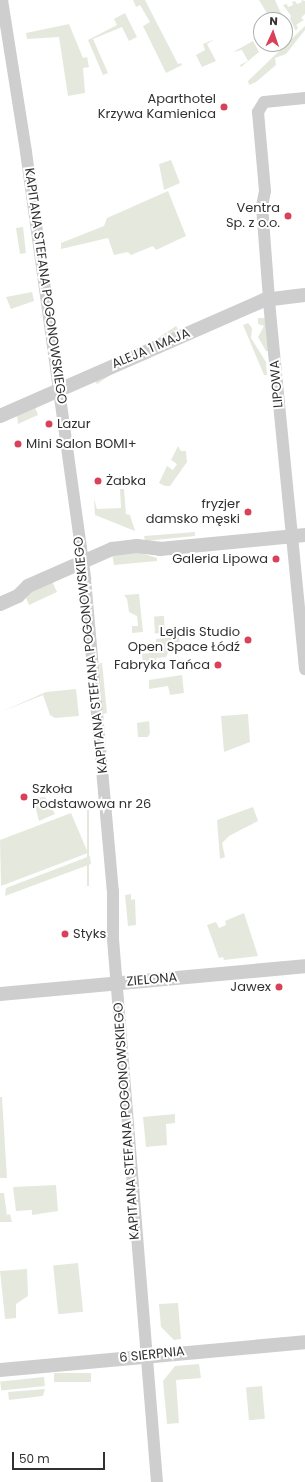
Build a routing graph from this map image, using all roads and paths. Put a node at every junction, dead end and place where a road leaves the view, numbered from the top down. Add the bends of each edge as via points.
1 (2, 0) edge
2 (305, 98) edge
3 (305, 295) edge
4 (270, 298) junction
5 (60, 389) junction
6 (0, 416) edge
7 (305, 535) edge
8 (291, 536) junction
9 (81, 561) junction
10 (0, 604) edge
11 (305, 669) edge
12 (305, 966) edge
13 (116, 984) junction
14 (0, 994) edge
15 (305, 1342) edge
16 (147, 1355) junction
17 (0, 1370) edge
18 (157, 1482) edge

1 - 5 street, KAPITANA STEFANA POGONOWSKIEGO
2 - 4 street, LIPOWA via 264,102 258,112 265,191 262,206
3 - 4 street, ALEJA 1 MAJA
4 - 5 street, ALEJA 1 MAJA
4 - 8 street, LIPOWA
5 - 6 street, ALEJA 1 MAJA
5 - 9 street, KAPITANA STEFANA POGONOWSKIEGO
7 - 8 street
8 - 9 street via 160,549 137,546 112,548
8 - 11 street, LIPOWA
9 - 10 street via 28,586 18,596
9 - 13 street, KAPITANA STEFANA POGONOWSKIEGO via 85,579 113,891
12 - 13 street, ZIELONA
13 - 14 street, ZIELONA
13 - 16 street, KAPITANA STEFANA POGONOWSKIEGO
15 - 16 street, 6 SIERPNIA
16 - 17 street, 6 SIERPNIA
16 - 18 street, KAPITANA STEFANA POGONOWSKIEGO

